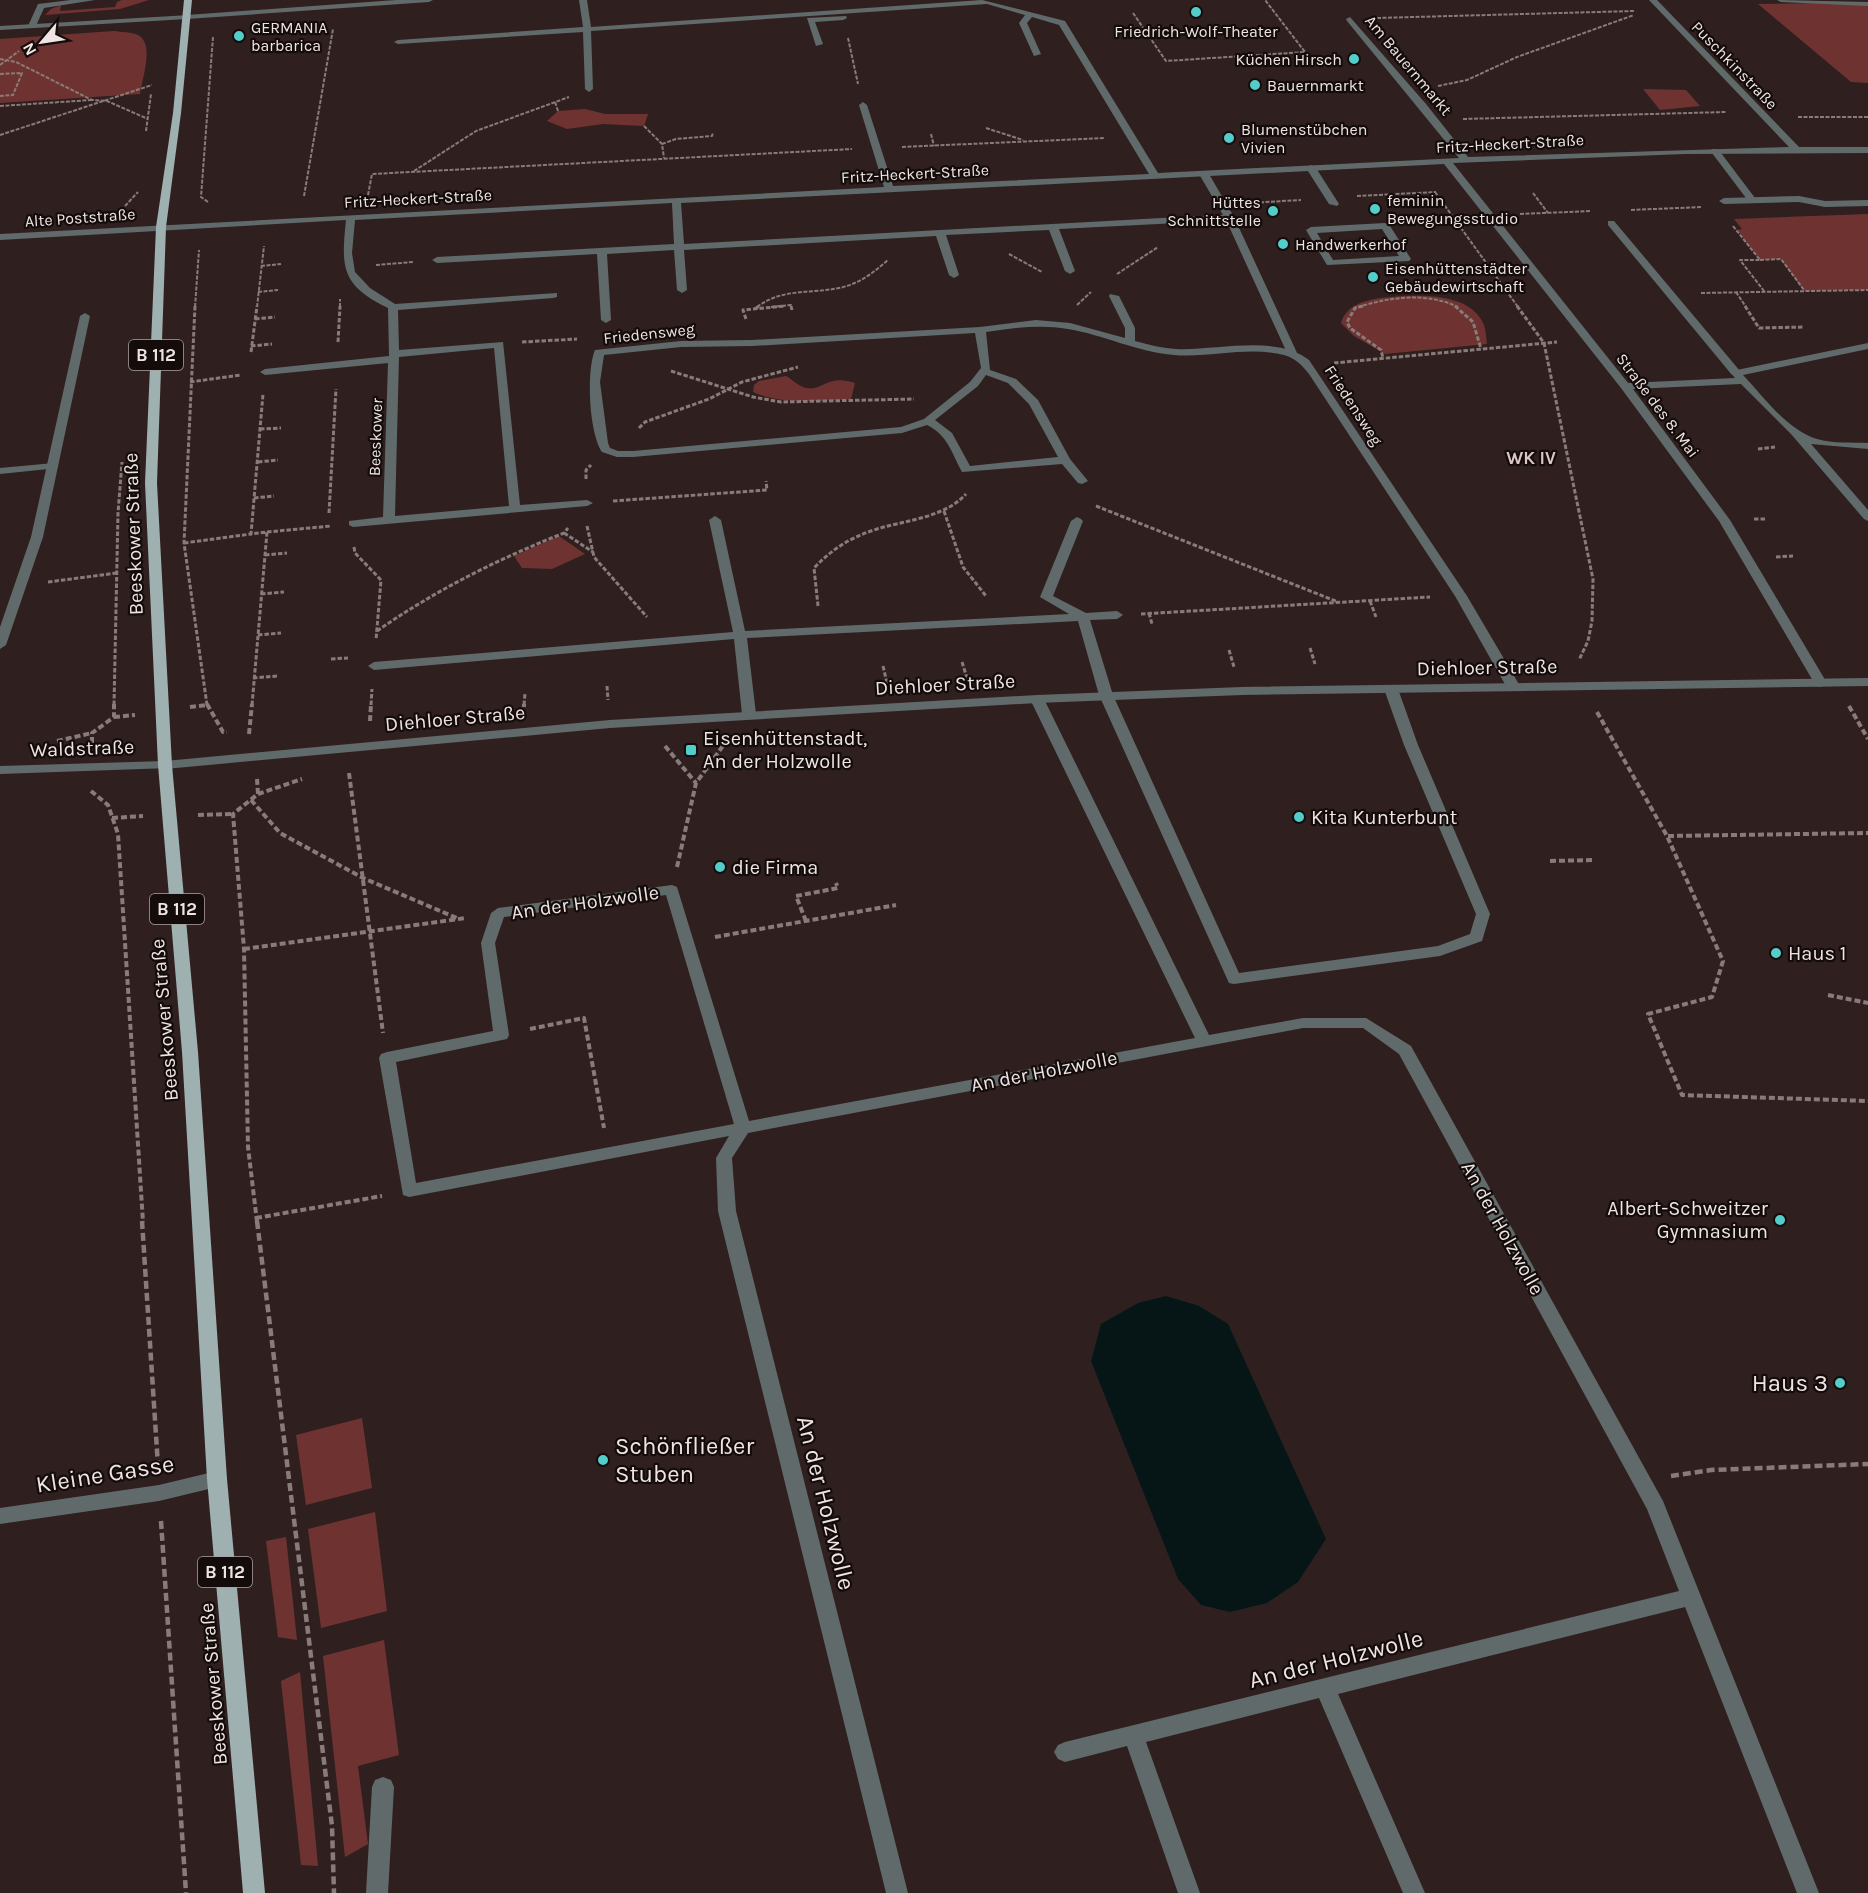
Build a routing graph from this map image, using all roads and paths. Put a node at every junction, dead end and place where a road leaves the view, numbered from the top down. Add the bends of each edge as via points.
1 (91, 0) edge
2 (188, 0) edge
3 (429, 0) edge
4 (583, 0) edge
5 (1265, 0) edge
6 (1653, 0) edge
7 (1781, 0) edge
8 (44, 3) edge
9 (1868, 4) edge
10 (334, 6) junction
11 (1650, 10) junction
12 (1661, 10) junction
13 (1133, 13) dead end
14 (1030, 14) junction
15 (214, 15) junction
16 (187, 17) junction
17 (843, 18) joint
18 (1350, 19) joint
19 (32, 26) junction
20 (0, 28) edge
21 (587, 28) junction
22 (398, 42) dead end
23 (819, 44) dead end
24 (1038, 54) dead end
25 (0, 58) edge
26 (0, 74) edge
27 (153, 74) dead end
28 (152, 85) junction
29 (1408, 88) junction
30 (589, 89) joint
31 (0, 96) edge
32 (92, 100) junction
33 (107, 101) junction
34 (555, 102) junction
35 (863, 105) joint
36 (0, 106) edge
37 (1673, 109) dead end
38 (558, 111) dead end
39 (1758, 111) junction
40 (1677, 113) junction
41 (1794, 117) dead end
42 (1868, 117) edge
43 (148, 119) junction
44 (1436, 119) junction
45 (644, 126) dead end
46 (986, 128) dead end
47 (713, 133) dead end
48 (931, 134) dead end
49 (0, 135) edge
50 (1131, 137) junction
51 (145, 140) dead end
52 (1026, 141) junction
53 (662, 144) junction
54 (934, 146) junction
55 (876, 148) junction
56 (1796, 149) junction
57 (1868, 150) edge
58 (1715, 151) junction
59 (664, 158) junction
60 (1466, 160) junction
61 (1447, 162) junction
62 (1311, 168) junction
63 (414, 171) junction
64 (1204, 174) junction
65 (1155, 177) junction
66 (140, 183) dead end
67 (1376, 188) dead end
68 (890, 190) junction
69 (1435, 192) dead end
70 (1276, 193) dead end
71 (1533, 193) dead end
72 (1381, 195) dead end
73 (676, 200) junction
74 (1752, 200) junction
75 (1281, 201) dead end
76 (1724, 201) dead end
77 (1868, 203) edge
78 (1334, 204) dead end
79 (1548, 213) dead end
80 (364, 216) junction
81 (351, 217) junction
82 (1229, 218) junction
83 (1198, 219) junction
84 (300, 221) junction
85 (267, 222) junction
86 (1730, 222) dead end
87 (1611, 223) dead end
88 (1347, 224) joint
89 (209, 225) junction
90 (161, 227) junction
91 (1053, 227) junction
92 (103, 231) junction
93 (973, 231) junction
94 (940, 233) junction
95 (914, 234) junction
96 (0, 237) edge
97 (679, 249) junction
98 (602, 252) junction
99 (437, 260) joint
100 (1760, 260) junction
101 (281, 264) dead end
102 (261, 266) junction
103 (348, 267) junction
104 (1070, 272) dead end
105 (1046, 273) dead end
106 (954, 275) dead end
107 (1116, 276) dead end
108 (357, 280) junction
109 (1097, 288) dead end
110 (278, 290) dead end
111 (682, 290) dead end
112 (1868, 290) edge
113 (258, 291) junction
114 (1804, 291) junction
115 (1736, 292) junction
116 (1764, 292) junction
117 (1671, 294) junction
118 (552, 295) dead end
119 (1114, 296) dead end
120 (393, 307) junction
121 (755, 309) junction
122 (792, 310) dead end
123 (85, 316) dead end
124 (275, 317) dead end
125 (255, 319) junction
126 (606, 320) dead end
127 (1070, 326) junction
128 (1804, 327) dead end
129 (980, 330) junction
130 (813, 339) junction
131 (1587, 340) junction
132 (752, 343) junction
133 (1130, 343) junction
134 (1544, 343) junction
135 (272, 344) dead end
136 (499, 344) junction
137 (252, 346) junction
138 (1868, 346) edge
139 (1481, 349) junction
140 (599, 352) junction
141 (1293, 355) junction
142 (394, 357) junction
143 (1383, 358) junction
144 (337, 365) junction
145 (1308, 365) junction
146 (671, 371) dead end
147 (984, 371) junction
148 (265, 372) junction
149 (248, 375) junction
150 (1740, 377) junction
151 (190, 382) junction
152 (1624, 386) junction
153 (730, 389) junction
154 (947, 406) junction
155 (928, 421) junction
156 (281, 428) dead end
157 (260, 429) junction
158 (1794, 432) junction
159 (1868, 446) edge
160 (606, 450) junction
161 (640, 453) junction
162 (123, 456) dead end
163 (278, 460) dead end
164 (1065, 460) junction
165 (258, 462) junction
166 (54, 466) junction
167 (0, 471) edge
168 (766, 481) dead end
169 (1082, 481) joint
170 (274, 496) dead end
171 (254, 498) junction
172 (586, 503) junction
173 (958, 503) dead end
174 (515, 508) junction
175 (944, 511) junction
176 (329, 514) dead end
177 (1868, 518) edge
178 (389, 520) junction
179 (715, 520) dead end
180 (1077, 521) dead end
181 (353, 524) junction
182 (267, 532) junction
183 (564, 533) junction
184 (251, 534) junction
185 (184, 543) junction
186 (593, 552) junction
187 (287, 553) dead end
188 (264, 555) junction
189 (117, 573) junction
190 (21, 586) junction
191 (284, 592) dead end
192 (261, 594) junction
193 (1461, 596) junction
194 (1370, 601) junction
195 (1339, 602) junction
196 (1149, 613) junction
197 (1117, 615) joint
198 (1083, 616) junction
199 (1376, 617) dead end
200 (1014, 620) junction
201 (1152, 624) dead end
202 (377, 631) junction
203 (820, 631) junction
204 (281, 633) dead end
205 (258, 635) junction
206 (740, 635) junction
207 (668, 640) junction
208 (0, 645) edge
209 (1310, 648) dead end
210 (1229, 650) dead end
211 (962, 662) dead end
212 (374, 666) junction
213 (883, 666) dead end
214 (1575, 667) dead end
215 (1223, 668) dead end
216 (1316, 668) dead end
217 (277, 676) dead end
218 (978, 677) dead end
219 (254, 678) junction
220 (967, 678) junction
221 (956, 679) dead end
222 (898, 682) dead end
223 (1868, 682) edge
224 (1821, 683) junction
225 (1582, 685) junction
226 (1513, 686) junction
227 (1391, 688) junction
228 (1106, 695) junction
229 (1037, 699) junction
230 (1846, 700) dead end
231 (749, 714) junction
232 (359, 723) dead end
233 (232, 733) dead end
234 (260, 733) dead end
235 (240, 734) dead end
236 (249, 734) junction
237 (1868, 739) edge
238 (727, 740) dead end
239 (664, 745) dead end
240 (165, 765) junction
241 (92, 767) junction
242 (0, 770) edge
243 (349, 772) dead end
244 (696, 783) junction
245 (258, 794) dead end
246 (251, 800) junction
247 (1868, 833) edge
248 (1667, 836) junction
249 (1594, 860) dead end
250 (1550, 861) dead end
251 (363, 878) junction
252 (836, 883) dead end
253 (672, 890) junction
254 (897, 905) dead end
255 (498, 913) junction
256 (459, 919) junction
257 (806, 921) junction
258 (370, 933) junction
259 (687, 942) junction
260 (244, 949) junction
261 (1828, 995) dead end
262 (1868, 1003) edge
263 (501, 1035) junction
264 (1204, 1041) junction
265 (387, 1058) junction
266 (1868, 1101) edge
267 (743, 1128) junction
268 (608, 1152) junction
269 (409, 1191) junction
270 (256, 1218) junction
271 (1868, 1464) edge
272 (217, 1479) junction
273 (1640, 1480) junction
274 (159, 1493) junction
275 (0, 1516) edge
276 (1690, 1597) junction
277 (1325, 1688) junction
278 (1134, 1736) junction
279 (1065, 1752) dead end
280 (382, 1787) dead end
281 (186, 1893) edge
282 (254, 1893) edge
283 (334, 1893) edge
284 (377, 1893) edge
285 (897, 1893) edge
286 (1189, 1893) edge
287 (1414, 1893) edge
288 (1808, 1893) edge

1 - 8 street
2 - 16 main road, Beeskower Straße / B 112
3 - 10 street
4 - 21 street
5 - 13 path via 1305,52 1166,61
6 - 12 street, Puschkinstraße
7 - 9 street
8 - 19 street
10 - 15 street
10 - 84 path
11 - 12 path
11 - 18 path
11 - 29 path via 1538,48 1467,80
12 - 39 street, Puschkinstraße
14 - 21 street via 987,2
14 - 24 street via 1023,23
14 - 50 street via 1062,23
15 - 16 street
15 - 89 path via 201,197 211,204
16 - 19 street
16 - 90 main road, Beeskower Straße / B 112
17 - 23 street via 810,20
17 - 35 path
18 - 29 street, Am Bauernmarkt
19 - 20 street
21 - 22 street
21 - 30 street
25 - 32 path via 16,62
26 - 31 path via 22,73 13,95
27 - 28 path
28 - 33 path
28 - 43 path
29 - 44 street, Am Bauernmarkt
30 - 34 path
32 - 33 path
32 - 36 path
33 - 43 path
33 - 49 path
34 - 38 path
34 - 63 path via 476,131
35 - 55 street
37 - 40 path
39 - 40 path
39 - 56 street, Puschkinstraße
40 - 44 path
41 - 42 path
43 - 51 path
44 - 60 street, Am Bauernmarkt
45 - 53 path
46 - 52 path
47 - 53 path
48 - 54 path
50 - 52 path
50 - 65 street
52 - 54 path
53 - 59 path
54 - 55 path
55 - 59 path
55 - 68 street
56 - 57 street, Fritz-Heckert-Straße
56 - 58 street, Fritz-Heckert-Straße
58 - 60 street, Fritz-Heckert-Straße
58 - 74 street
59 - 63 path
60 - 61 street, Fritz-Heckert-Straße
61 - 62 street, Fritz-Heckert-Straße
61 - 131 street, Straße des 8. Mai
62 - 64 street, Fritz-Heckert-Straße
62 - 78 street
63 - 80 path via 372,174
64 - 65 street, Fritz-Heckert-Straße
64 - 82 street
65 - 68 street, Fritz-Heckert-Straße
66 - 92 path via 138,194 107,216
67 - 72 path
68 - 73 street, Fritz-Heckert-Straße
69 - 134 path
70 - 75 path
71 - 79 path
73 - 80 street, Fritz-Heckert-Straße
73 - 97 street
74 - 76 street
74 - 77 street
80 - 81 street, Fritz-Heckert-Straße
81 - 84 street, Fritz-Heckert-Straße
81 - 103 street
82 - 83 street
82 - 141 street
83 - 91 street
83 - 107 path
84 - 85 street, Fritz-Heckert-Straße
85 - 89 street, Fritz-Heckert-Straße
85 - 102 path
86 - 100 path
87 - 117 street
88 - 88 street via 1385,226 1406,259 1330,263 1311,230
89 - 90 street, Fritz-Heckert-Straße
89 - 151 path via 207,240 197,253
90 - 92 street, Alte Poststraße
90 - 240 main road, Beeskower Straße / B 112 via 151,483
91 - 93 street
91 - 104 street
92 - 96 street, Alte Poststraße
93 - 94 street
93 - 105 path via 984,241
94 - 95 street
94 - 106 street
95 - 97 street
95 - 121 path via 882,265 853,285 780,294 764,300
97 - 98 street
97 - 111 street
98 - 99 street
98 - 126 street
99 - 103 path
100 - 114 path via 1781,259
100 - 116 path via 1740,260
101 - 102 path
102 - 113 path
103 - 108 street
108 - 120 street via 381,302
108 - 144 path via 341,287
109 - 127 path via 1079,301
110 - 113 path
112 - 114 path
113 - 125 path
114 - 116 path
115 - 116 path
115 - 117 path
115 - 128 path via 1759,328
117 - 150 street
118 - 120 street
119 - 133 street via 1130,328
120 - 142 street
121 - 122 path via 791,305
121 - 132 path via 743,310
123 - 166 street
124 - 125 path
125 - 137 path
127 - 129 street, Friedensweg via 1015,324
127 - 133 street, Friedensweg
129 - 130 street, Friedensweg
129 - 147 street
130 - 132 street, Friedensweg
130 - 153 path via 817,349 815,360
131 - 134 path
131 - 152 street, Straße des 8. Mai
132 - 140 street, Friedensweg via 681,344
133 - 141 street, Friedensweg via 1181,352 1256,351
134 - 139 path
134 - 214 path via 1593,579 1595,607 1582,656
135 - 137 path
136 - 140 path via 569,338
136 - 142 street
136 - 174 street
137 - 149 path
138 - 150 street
139 - 143 path
139 - 143 path via 1473,320 1454,303 1400,299 1355,308 1347,322 1350,328 1382,350
140 - 160 street, Friedensweg via 595,382
141 - 145 street, Friedensweg
142 - 144 street
142 - 178 street, Beeskower
143 - 145 path
144 - 148 street
144 - 176 path
145 - 193 street, Friedensweg
146 - 153 path
147 - 154 street
147 - 164 street via 1012,381 1034,402
148 - 149 path
148 - 157 path
149 - 151 path
150 - 152 street
150 - 158 street
151 - 185 path
152 - 224 street, Straße des 8. Mai via 1724,520
153 - 154 path via 780,402 846,403 906,398
153 - 161 path via 645,422 637,431
154 - 155 street
155 - 161 street via 902,430
155 - 164 street via 954,441 966,470
156 - 157 path
157 - 165 path
158 - 159 street via 1829,444
158 - 177 street
160 - 161 street via 617,454
160 - 172 path via 586,470
162 - 189 path
163 - 165 path
164 - 169 street
165 - 171 path
166 - 167 street
166 - 190 street
168 - 172 path via 767,490
169 - 195 path via 1087,499 1103,509
170 - 171 path
171 - 184 path
172 - 174 street
172 - 183 path
172 - 186 path
173 - 175 path
174 - 178 street
175 - 200 path via 963,567 994,606
175 - 203 path via 875,530 824,555 814,568
178 - 181 street
179 - 206 street
180 - 198 street via 1046,597
181 - 182 path
181 - 202 path via 355,553 381,580
182 - 184 path
182 - 188 path
183 - 186 path
183 - 202 path via 456,580
184 - 185 path
185 - 233 path via 207,705 223,732
186 - 207 path
187 - 188 path
188 - 192 path
189 - 190 path
189 - 241 path via 114,717 92,733
190 - 208 street
191 - 192 path
192 - 205 path
193 - 194 path
193 - 226 street, Friedensweg
194 - 195 path
194 - 199 path
195 - 196 path
196 - 197 path
196 - 201 path
197 - 198 street
198 - 200 street
198 - 228 street
200 - 203 street
202 - 212 path
203 - 206 street
204 - 205 path
205 - 219 path
206 - 207 street
206 - 231 street
207 - 212 street
209 - 216 path
210 - 215 path via 1234,667
211 - 220 path
212 - 232 path via 370,722
213 - 222 path via 887,683
217 - 219 path
218 - 220 path
219 - 236 path
220 - 221 path
223 - 224 street, Diehloer Straße
224 - 225 street, Diehloer Straße
225 - 226 street, Diehloer Straße
225 - 248 path
226 - 227 street, Diehloer Straße
227 - 228 street, Diehloer Straße
227 - 228 street via 1483,914 1477,937 1440,951 1234,979
228 - 229 street, Diehloer Straße
229 - 231 street, Diehloer Straße
229 - 264 street
230 - 237 path
231 - 240 street, Diehloer Straße
234 - 236 path
235 - 236 path
238 - 244 path
239 - 244 path
240 - 241 street, Waldstraße
240 - 272 main road, Beeskower Straße / B 112 via 190,1052
241 - 242 street, Waldstraße
241 - 274 path via 89,790 108,805 118,834
243 - 251 path
244 - 253 path
245 - 246 path
246 - 251 path via 279,833
246 - 260 path via 233,814
247 - 248 path
248 - 266 path via 1723,961 1712,997 1648,1014 1682,1095
249 - 250 path
251 - 256 path
251 - 258 path
252 - 257 path via 838,888 796,896
253 - 255 street, An der Holzwolle
253 - 259 street, An der Holzwolle
254 - 257 path
255 - 256 path
255 - 263 street, An der Holzwolle via 488,943
256 - 258 path
257 - 259 path
258 - 260 path
258 - 265 path
259 - 267 street, An der Holzwolle
260 - 270 path via 248,1147
261 - 262 path
263 - 265 street
263 - 268 path via 584,1018
264 - 267 street, An der Holzwolle
264 - 273 street, An der Holzwolle via 1303,1023 1366,1023 1405,1050
265 - 269 street
267 - 268 street, An der Holzwolle
267 - 285 street, An der Holzwolle via 724,1158 727,1211
268 - 269 street, An der Holzwolle
269 - 270 path
270 - 283 path via 332,1826
271 - 273 path via 1711,1470
272 - 274 street, Kleine Gasse
272 - 282 main road, Beeskower Straße / B 112
273 - 276 street, An der Holzwolle via 1656,1507
274 - 275 street, Kleine Gasse
274 - 281 path
276 - 277 street, An der Holzwolle
276 - 288 street, An der Holzwolle
277 - 278 street, An der Holzwolle
277 - 287 street
278 - 279 street, An der Holzwolle
278 - 286 street
280 - 284 street

